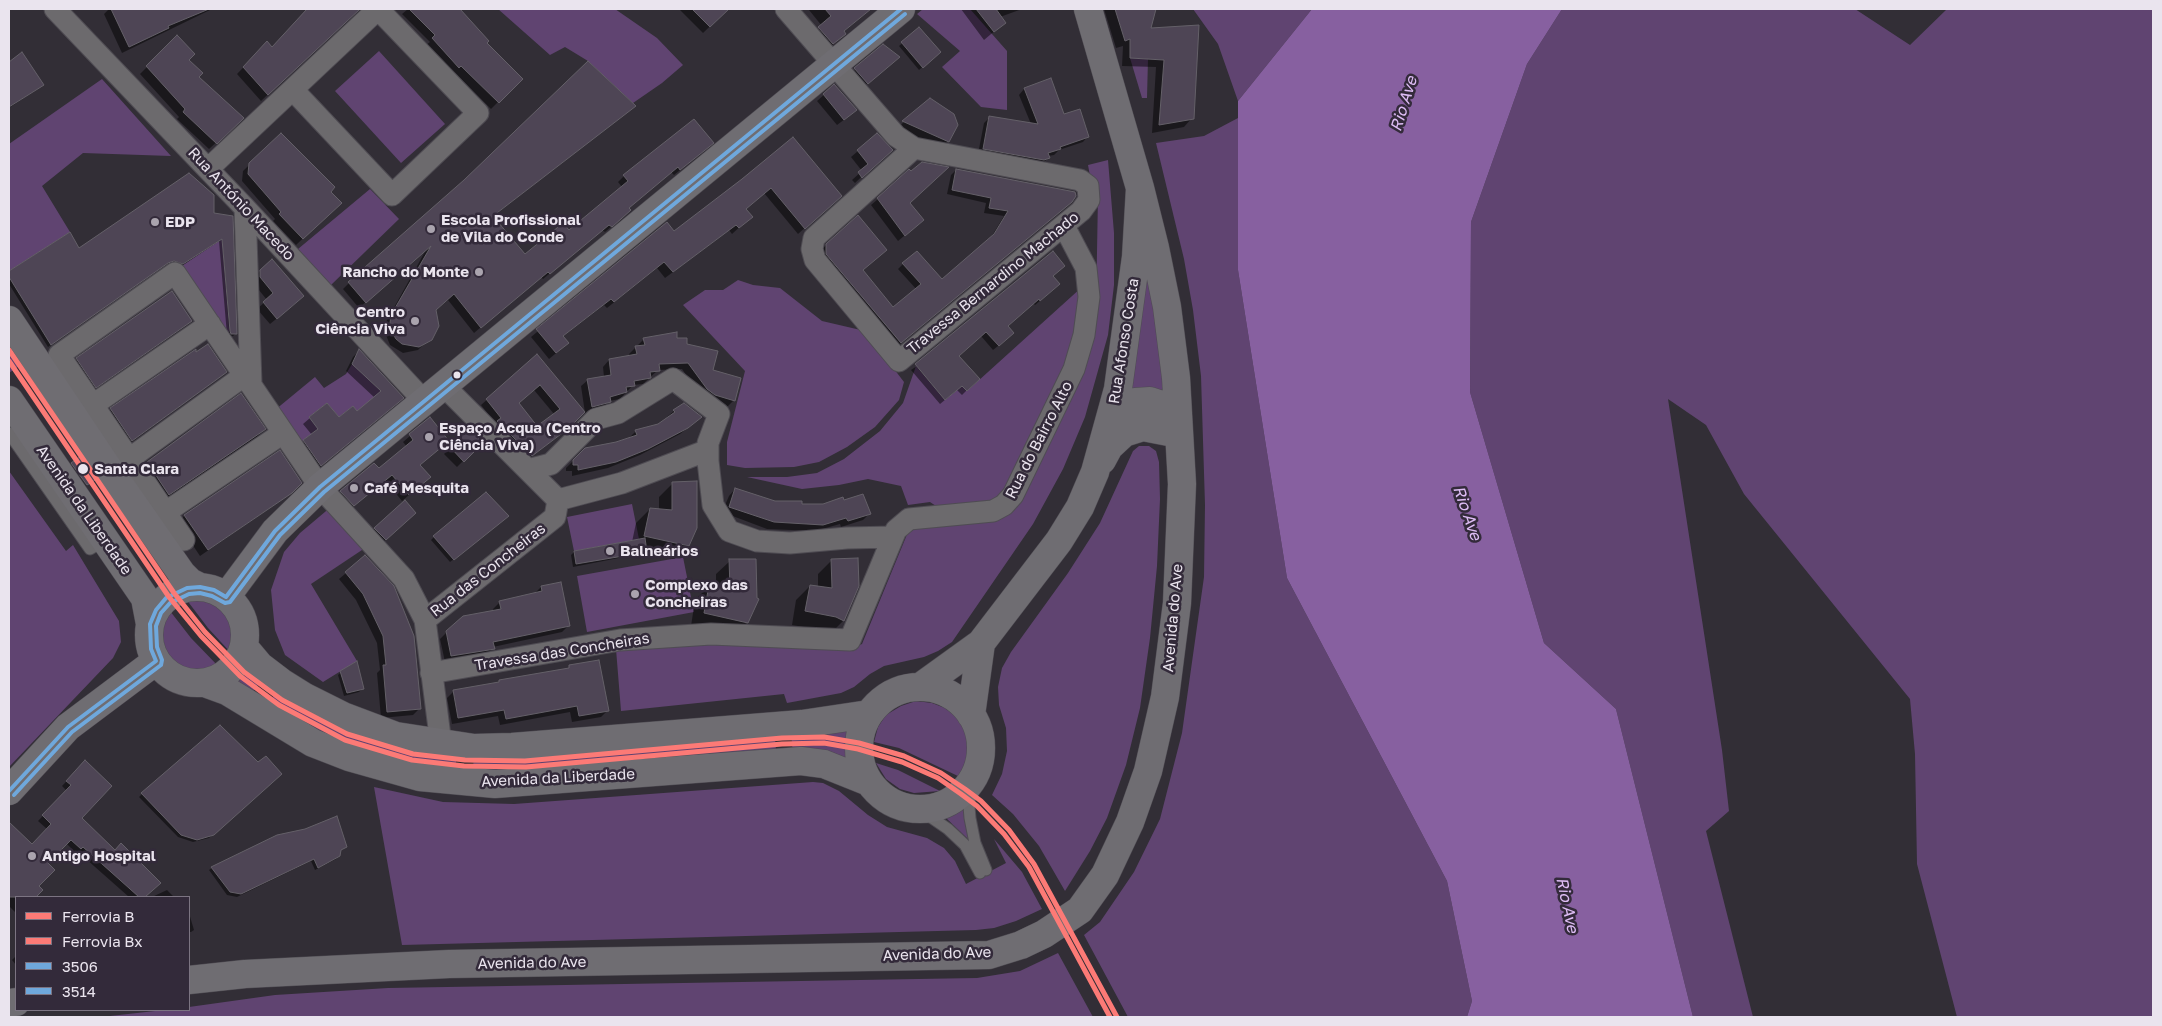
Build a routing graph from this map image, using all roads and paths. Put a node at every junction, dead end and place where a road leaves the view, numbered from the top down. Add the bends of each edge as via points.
1 (55, 9) edge
2 (378, 9) edge
3 (786, 9) edge
4 (901, 9) edge
5 (1088, 9) edge
6 (834, 64) junction
7 (293, 90) junction
8 (914, 148) junction
9 (208, 169) junction
10 (1140, 188) junction
11 (245, 208) junction
12 (1064, 226) junction
13 (9, 320) edge
14 (210, 324) junction
15 (248, 379) junction
16 (433, 393) junction
17 (9, 400) edge
18 (93, 405) junction
19 (1111, 417) junction
20 (1178, 423) junction
21 (9, 433) edge
22 (283, 433) junction
23 (708, 450) junction
24 (129, 459) junction
25 (528, 470) junction
26 (1095, 472) junction
27 (320, 486) junction
28 (558, 500) junction
29 (166, 512) junction
30 (893, 537) junction
31 (105, 540) junction
32 (184, 540) dead end
33 (200, 587) junction
34 (226, 597) junction
35 (425, 620) junction
36 (150, 624) junction
37 (981, 643) junction
38 (244, 647) junction
39 (156, 661) junction
40 (431, 672) junction
41 (205, 683) junction
42 (920, 687) junction
43 (869, 714) junction
44 (971, 715) junction
45 (441, 744) junction
46 (971, 780) junction
47 (869, 782) junction
48 (9, 791) edge
49 (919, 809) junction
50 (190, 980) edge

1 - 9 street, Rua António Macedo
2 - 7 street
2 - 7 street via 478,113 392,196
3 - 6 street, Travessa Bernardino Machado
4 - 6 street
5 - 10 street, Rua Afonso Costa
6 - 8 street, Travessa Bernardino Machado via 896,136
6 - 16 street
7 - 9 street
8 - 12 street, Travessa Bernardino Machado via 1080,180 1088,186 1088,200 1081,212
8 - 12 street, Travessa Bernardino Machado via 814,238 812,249 815,260 899,361
9 - 11 street, Rua António Macedo
10 - 19 street, Rua Afonso Costa via 1130,310
10 - 20 street, Avenida do Ave via 1167,307
11 - 15 street
11 - 16 street, Rua António Macedo
12 - 30 street, Rua do Bairro Alto via 1086,268 1089,297 1084,336 1074,369 1014,495 1004,506 993,510 909,518
13 - 33 street via 182,574
14 - 15 street, Rua das Concheiras
14 - 18 street
14 - 18 street, Rua das Concheiras via 175,273 59,355
15 - 22 street, Rua das Concheiras
15 - 24 street
16 - 25 street
16 - 27 street
17 - 31 street, Avenida da Liberdade
18 - 24 street
19 - 20 street via 1135,402 1150,401 1164,406
19 - 26 street, Rua Afonso Costa
20 - 26 street via 1124,433 1109,447
20 - 50 street, Avenida do Ave via 1182,484 1177,602 1165,697 1148,771 1130,822 1105,875 1080,910 1044,934 989,955 449,964 259,973
21 - 31 lane via 90,549
22 - 27 street, Rua das Concheiras
22 - 29 street
23 - 25 street via 719,414 673,379 618,413 596,419 551,464
23 - 28 street via 622,483
23 - 30 street via 713,505 729,531 757,541 790,544
24 - 29 street
25 - 28 street
26 - 37 street, Rua Afonso Costa via 1080,507 1059,541
27 - 34 street via 275,531
27 - 35 street, Rua das Concheiras via 404,579
28 - 35 street, Rua das Concheiras via 555,517
29 - 32 street
30 - 40 street, Travessa das Concheiras via 850,640 711,634 620,640
31 - 36 street, Avenida da Liberdade via 145,598
33 - 34 street
33 - 36 street via 170,595 156,610
34 - 38 street via 243,619
35 - 40 street
36 - 39 street via 151,649
37 - 42 street, Rua Afonso Costa
37 - 44 street, Rua Afonso Costa
38 - 41 street via 229,672
38 - 45 street via 260,666 305,698 396,736
39 - 41 street via 177,679
39 - 48 street via 68,727
40 - 45 street
41 - 47 street, Avenida da Liberdade via 226,691 313,743 420,777 495,784 801,761 824,764
42 - 43 street via 900,691 883,700
42 - 44 street via 940,691 957,700
43 - 45 street via 802,724 512,747 474,748
43 - 47 street via 859,743 862,769
44 - 46 street via 979,733 981,753
46 - 49 street via 957,797 939,806
46 - 49 lane via 970,818 983,871 948,829
47 - 49 street via 882,796 900,806

